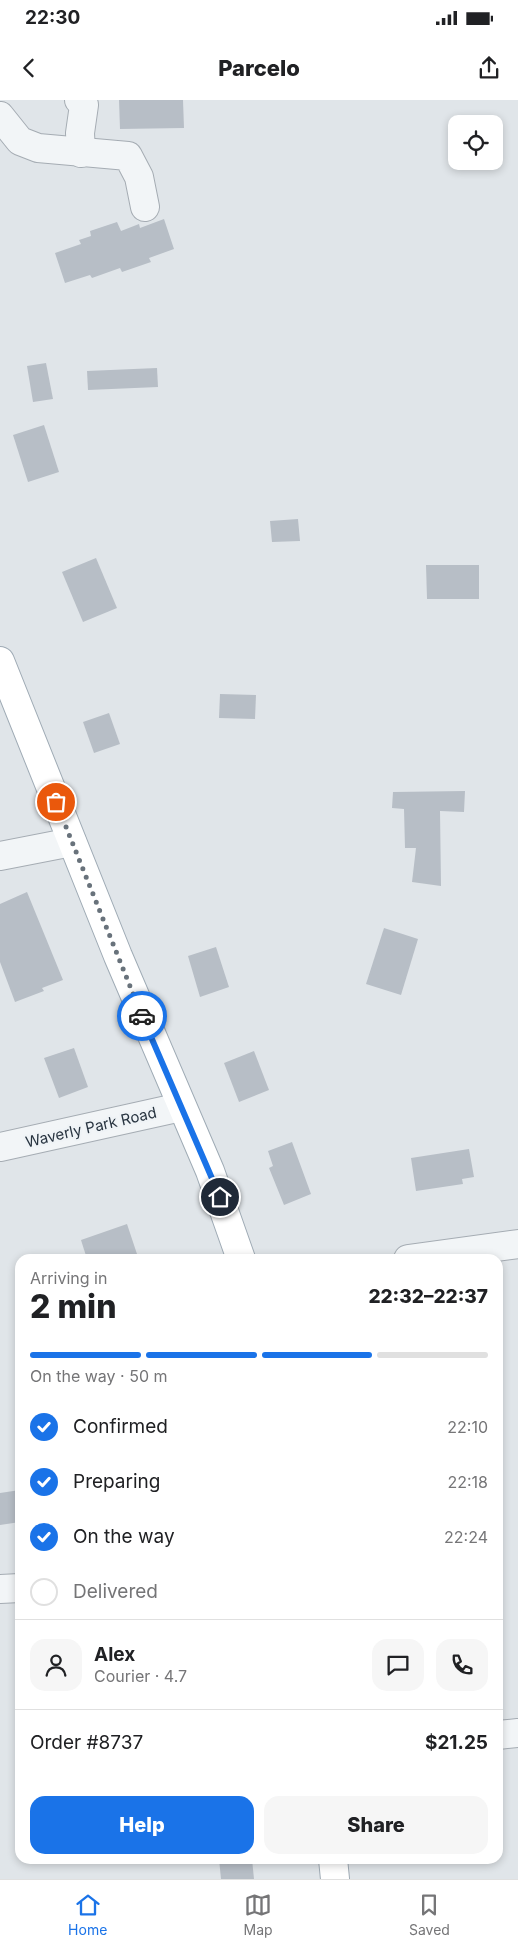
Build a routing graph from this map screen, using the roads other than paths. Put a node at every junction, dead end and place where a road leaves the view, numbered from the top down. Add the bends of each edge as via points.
1 (10, 100) edge
2 (79, 100) edge
3 (0, 106) edge
4 (0, 116) edge
5 (81, 152) junction
6 (145, 207) dead end
7 (0, 661) edge
8 (72, 842) junction
9 (0, 856) edge
10 (181, 1107) junction
11 (0, 1147) edge
12 (518, 1244) edge
13 (239, 1254) edge
14 (445, 1254) edge
15 (15, 1588) edge
16 (0, 1590) edge
17 (518, 1734) edge
18 (503, 1735) edge
19 (334, 1864) edge
20 (335, 1879) edge

1 - 3 street
2 - 5 street via 84,105
4 - 5 street via 20,141 38,148
5 - 6 street via 128,156 138,177
7 - 8 main road
8 - 9 street
8 - 10 main road
10 - 11 street, Waverly Park Road
10 - 13 main road via 210,1171
12 - 14 street
15 - 16 street
17 - 18 street
19 - 20 main road

